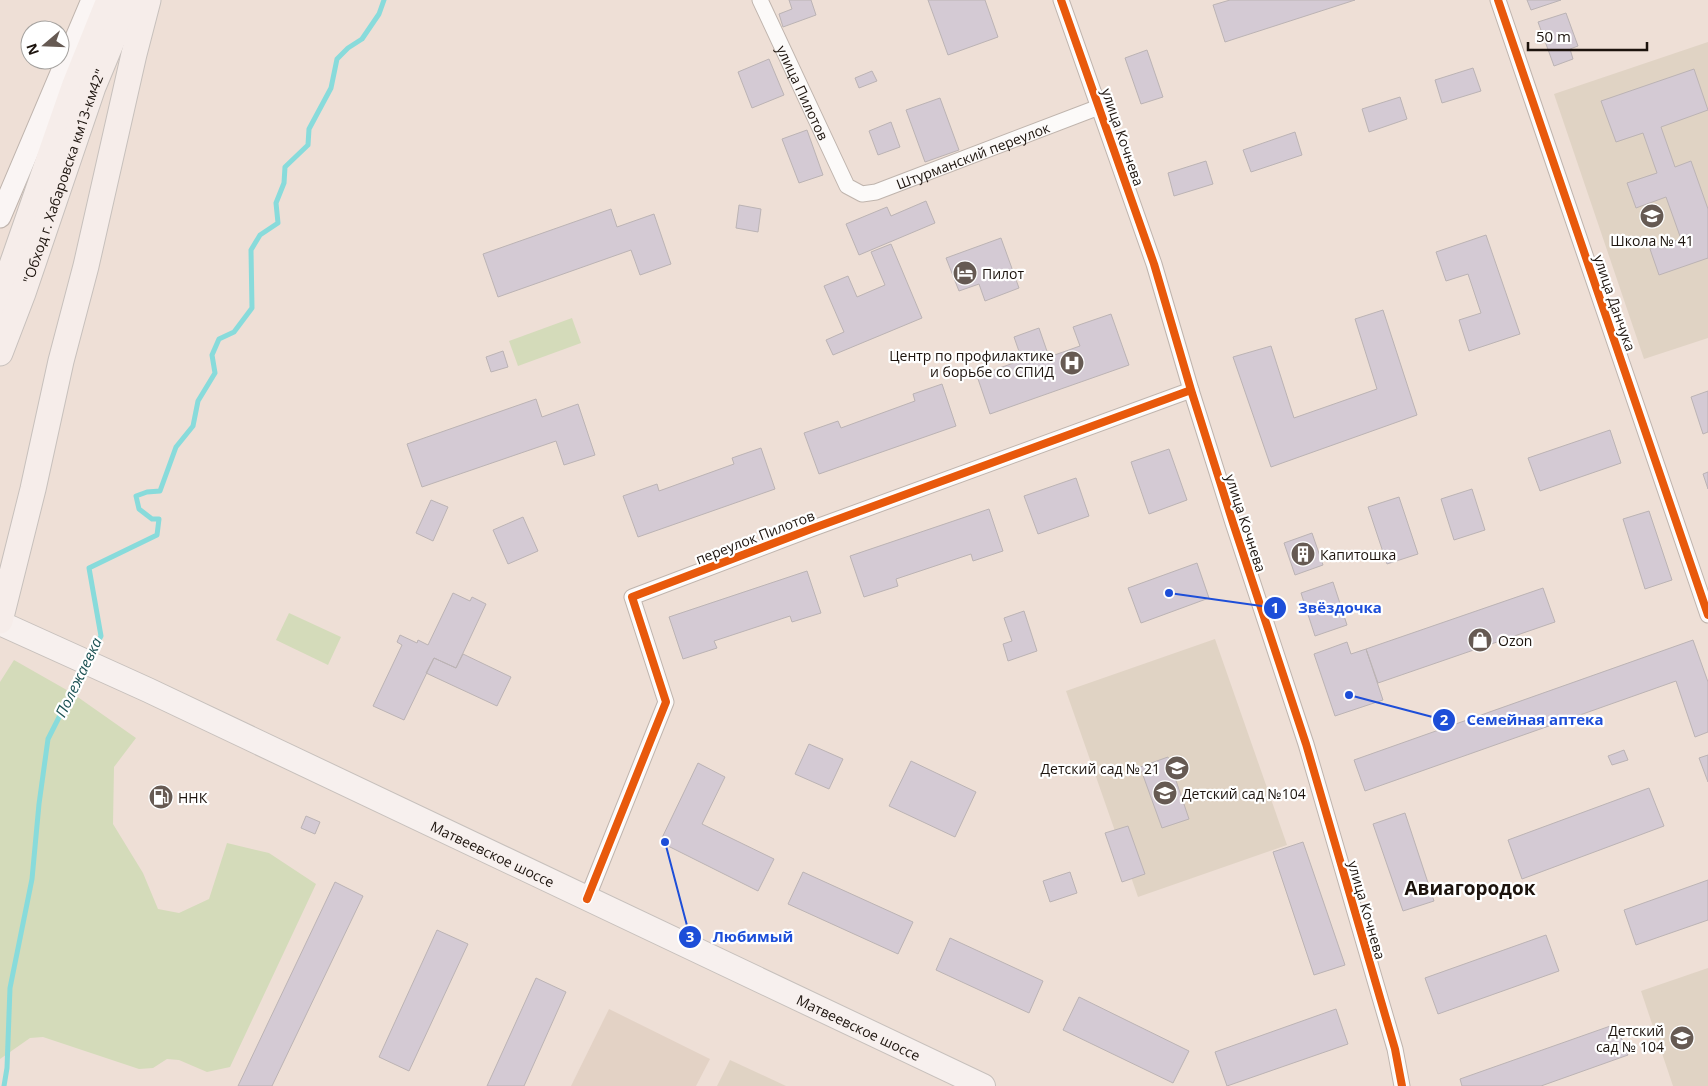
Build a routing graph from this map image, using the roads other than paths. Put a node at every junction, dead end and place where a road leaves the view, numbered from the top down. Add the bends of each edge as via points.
1 (92, 0) edge
2 (109, 0) edge
3 (129, 0) edge
4 (148, 0) edge
5 (760, 0) edge
6 (1061, 0) edge
7 (1498, 0) edge
8 (1099, 107) junction
9 (847, 186) joint
10 (0, 217) edge
11 (0, 307) edge
12 (0, 354) edge
13 (1191, 390) junction
14 (1708, 615) edge
15 (0, 622) edge
16 (587, 899) junction
17 (983, 1086) edge
18 (1402, 1086) edge

1 - 10 main road
2 - 11 highway, "Обход г. Хабаровска км13-км42" via 70,97
3 - 12 highway, "Обход г. Хабаровска км13-км42" via 93,87
4 - 15 highway
5 - 9 street, улица Пилотов
6 - 8 street, улица Кочнева
7 - 14 street, улица Данчука
8 - 9 street, Штурманский переулок via 876,192 862,194
8 - 13 street, улица Кочнева via 1154,264
13 - 16 street, переулок Пилотов via 632,597 666,702
13 - 18 street, улица Кочнева via 1306,744 1395,1050
15 - 16 main road, Матвеевское шоссе
16 - 17 main road, Матвеевское шоссе

